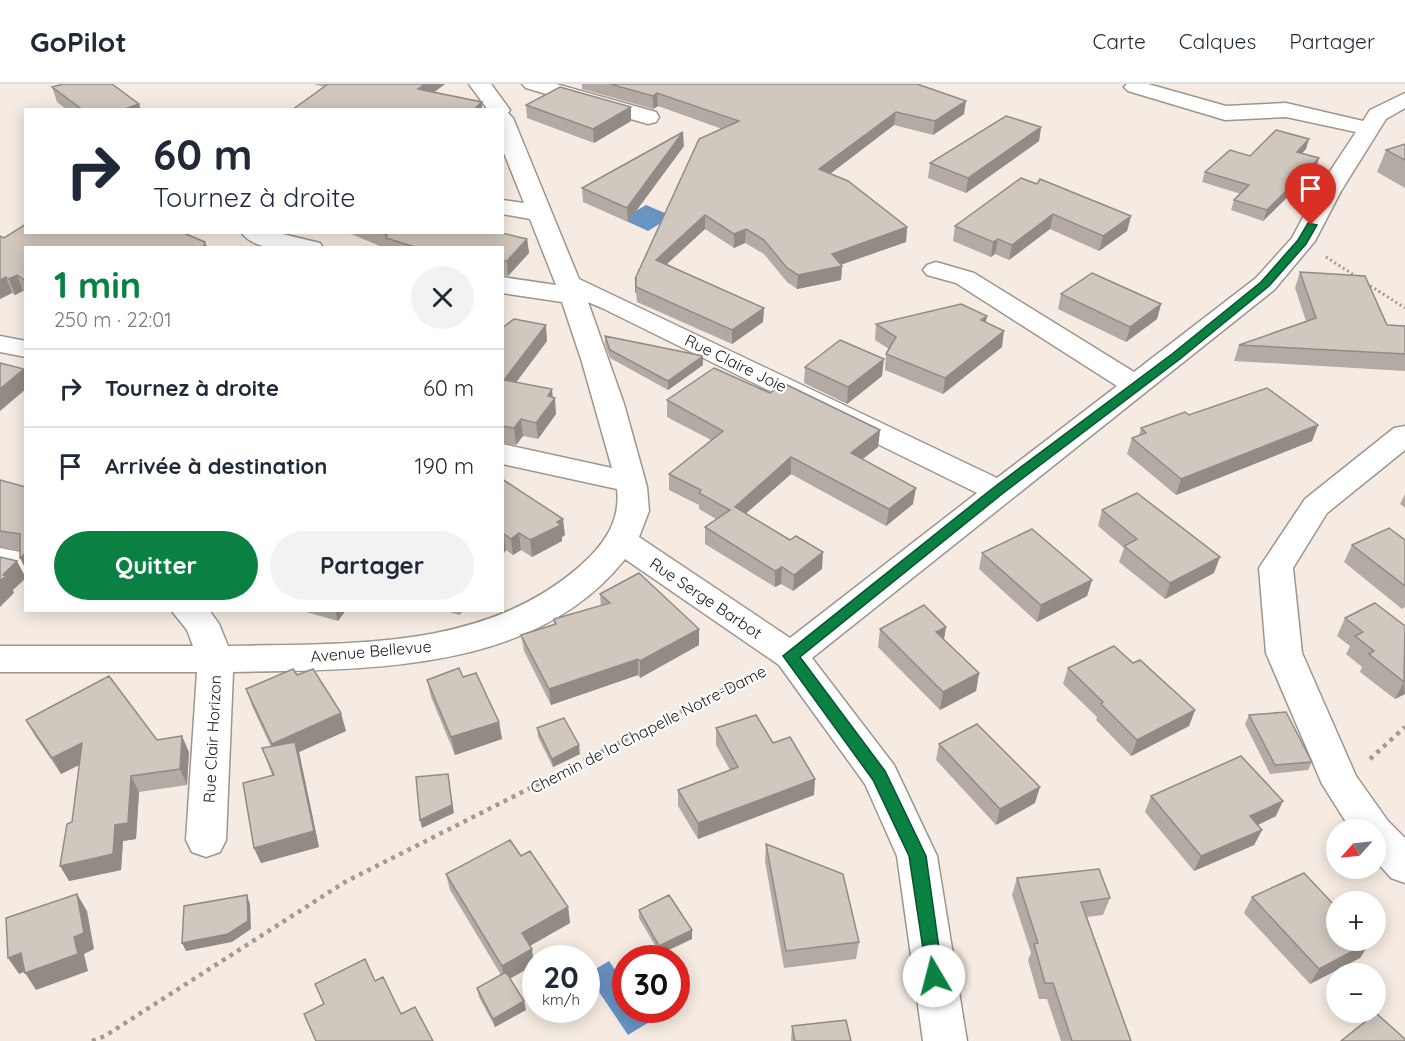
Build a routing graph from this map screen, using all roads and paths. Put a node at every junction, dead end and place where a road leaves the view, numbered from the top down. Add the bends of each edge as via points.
1 (480, 84) edge
2 (533, 84) edge
3 (1135, 87) dead end
4 (1405, 99) edge
5 (498, 108) edge
6 (648, 117) dead end
7 (504, 123) edge
8 (1370, 129) junction
9 (504, 207) edge
10 (539, 213) junction
11 (257, 234) edge
12 (1303, 242) junction
13 (301, 246) edge
14 (936, 270) dead end
15 (504, 285) edge
16 (571, 290) junction
17 (1405, 308) edge
18 (0, 344) edge
19 (24, 349) edge
20 (1135, 384) junction
21 (1405, 435) edge
22 (504, 454) edge
23 (630, 482) junction
24 (998, 491) junction
25 (621, 540) junction
26 (0, 559) edge
27 (24, 565) edge
28 (190, 612) edge
29 (791, 656) junction
30 (0, 659) edge
31 (216, 660) junction
32 (1405, 728) edge
33 (1341, 784) junction
34 (1366, 819) edge
35 (206, 840) dead end
36 (1386, 845) edge
37 (1405, 866) edge
38 (92, 1041) edge
39 (945, 1041) edge

1 - 5 street
2 - 6 street
3 - 8 street via 1225,113 1286,110
4 - 8 street via 1378,115
7 - 10 street, Avenue Bellevue
8 - 12 street via 1329,191
9 - 10 street
10 - 16 street, Avenue Bellevue
11 - 13 street
12 - 17 path
12 - 20 street via 1265,284
14 - 20 street via 965,278
15 - 16 street, Rue Claire Joie
16 - 23 street, Avenue Bellevue via 610,403
16 - 24 street, Rue Claire Joie via 611,302
18 - 19 street
20 - 24 street
21 - 33 street via 1316,506 1275,568 1284,653
22 - 23 street
23 - 25 street, Avenue Bellevue via 633,512
24 - 29 street
25 - 29 street, Rue Serge Barbot
25 - 31 street, Avenue Bellevue via 574,592 529,616 474,637 411,650
26 - 27 street
28 - 31 street, Rue Clair Horizon via 202,624
29 - 38 path, Chemin de la Chapelle Notre-Dame via 345,882
29 - 39 street, Rue Serge Barbot via 879,776 917,856
30 - 31 street, Avenue Bellevue
31 - 35 street, Rue Clair Horizon
32 - 33 path
33 - 34 street
36 - 37 street

